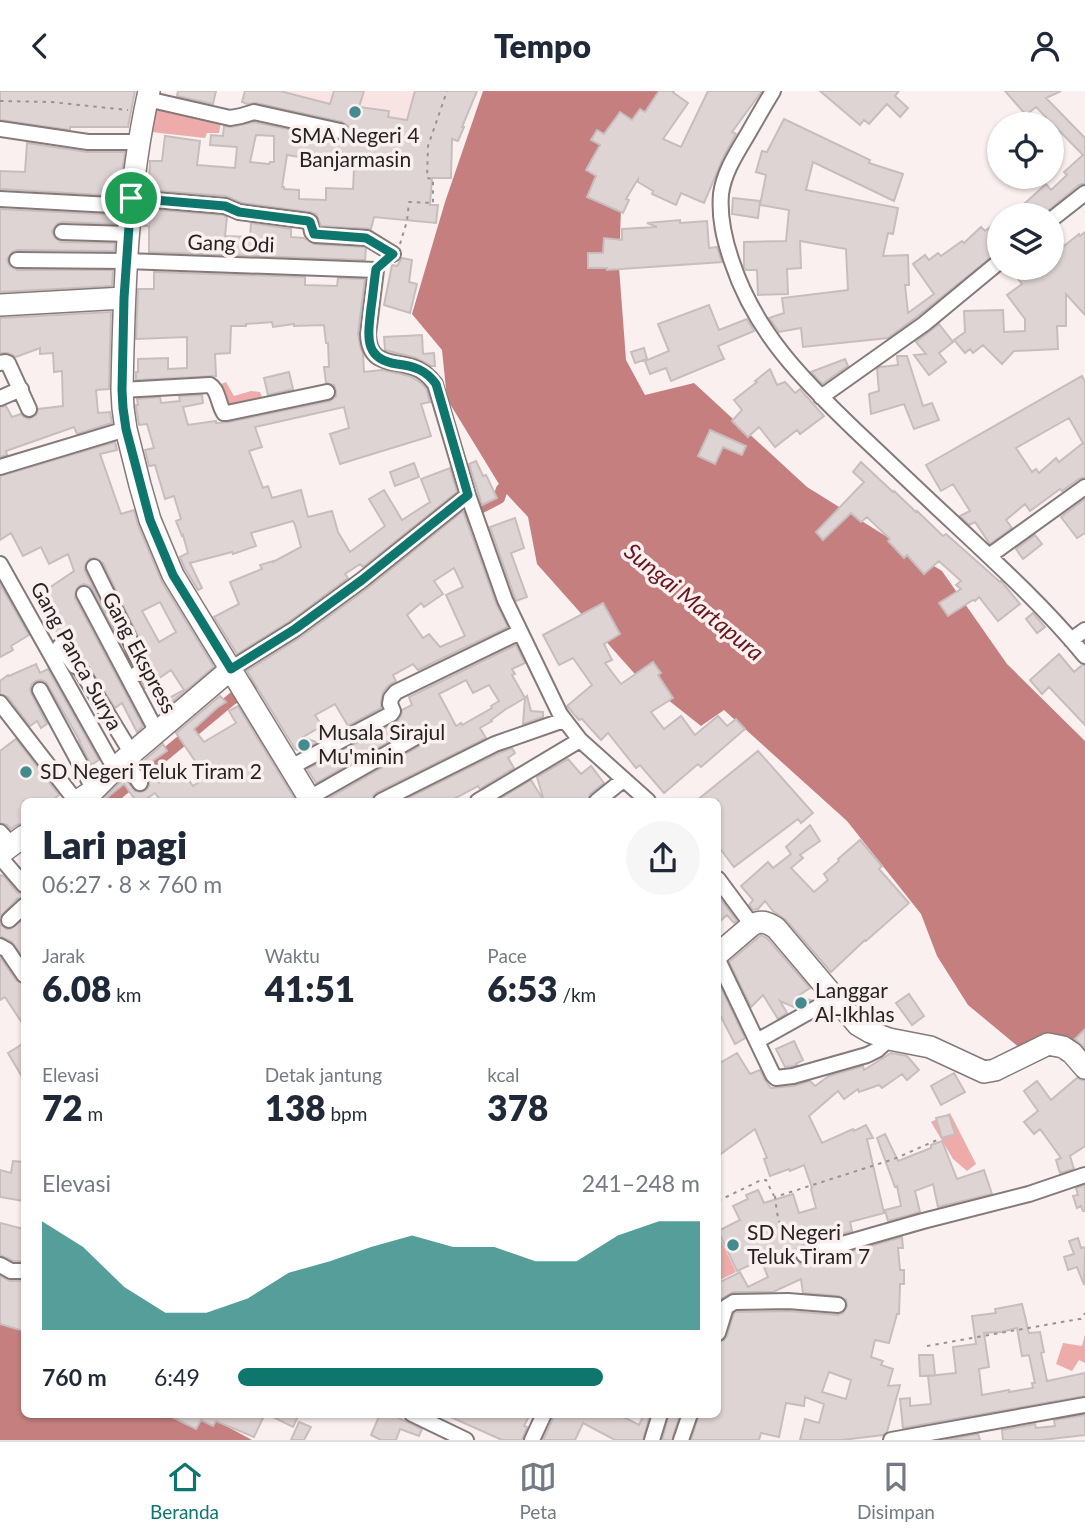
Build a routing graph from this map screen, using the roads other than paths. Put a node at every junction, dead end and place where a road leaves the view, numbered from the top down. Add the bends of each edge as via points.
1 (773, 91) edge
2 (147, 101) edge
3 (0, 129) edge
4 (340, 131) dead end
5 (140, 142) junction
6 (1085, 193) edge
7 (0, 199) edge
8 (131, 202) junction
9 (1064, 210) edge
10 (62, 232) dead end
11 (129, 234) junction
12 (393, 254) road end
13 (17, 260) dead end
14 (126, 261) junction
15 (987, 272) edge
16 (124, 298) junction
17 (0, 305) edge
18 (0, 363) edge
19 (21, 389) junction
20 (122, 390) junction
21 (327, 392) dead end
22 (821, 397) junction
23 (0, 398) edge
24 (29, 409) dead end
25 (126, 429) junction
26 (0, 467) edge
27 (1085, 487) edge
28 (469, 499) junction
29 (989, 556) junction
30 (0, 564) edge
31 (94, 567) dead end
32 (84, 594) dead end
33 (1085, 630) edge
34 (520, 632) junction
35 (1072, 640) junction
36 (60, 646) dead end
37 (1085, 656) edge
38 (129, 679) junction
39 (241, 684) junction
40 (40, 690) dead end
41 (0, 703) edge
42 (564, 720) junction
43 (157, 732) junction
44 (418, 736) dead end
45 (580, 740) junction
46 (125, 762) junction
47 (291, 767) junction
48 (623, 780) junction
49 (139, 782) dead end
50 (82, 798) edge
51 (309, 798) edge
52 (313, 798) edge
53 (387, 798) edge
54 (483, 798) edge
55 (601, 798) edge
56 (644, 798) edge
57 (6, 847) edge
58 (21, 878) edge
59 (721, 883) edge
60 (21, 911) edge
61 (9, 920) dead end
62 (752, 925) junction
63 (0, 946) edge
64 (721, 951) edge
65 (721, 966) edge
66 (21, 971) edge
67 (834, 998) junction
68 (889, 1039) junction
69 (757, 1041) junction
70 (1085, 1068) edge
71 (1085, 1175) edge
72 (804, 1255) dead end
73 (0, 1265) edge
74 (21, 1271) edge
75 (838, 1304) dead end
76 (721, 1323) edge
77 (1085, 1405) edge
78 (425, 1418) edge
79 (542, 1418) edge
80 (659, 1418) edge
81 (689, 1418) edge
82 (466, 1440) edge
83 (532, 1440) edge
84 (652, 1440) edge
85 (681, 1440) edge
86 (891, 1440) edge

1 - 22 street via 726,175 722,225 740,286 753,312 792,367
2 - 4 street via 230,118 254,112
2 - 5 street
3 - 5 street via 88,142
5 - 8 street
6 - 9 street
7 - 8 street
8 - 11 street
8 - 12 street via 225,206 308,221 314,234 366,238
10 - 11 street
11 - 14 street
13 - 14 street, Gang Odi
14 - 16 street
14 - 28 street, Gang Odi via 376,269 370,345 381,360 419,369 436,384
15 - 22 street via 924,324
16 - 17 street
16 - 20 street
18 - 19 street via 8,363
19 - 23 street
19 - 24 street
20 - 21 street via 210,385 224,413
20 - 25 street
22 - 29 street
25 - 26 street
25 - 39 street via 150,520 173,575
27 - 29 street
28 - 34 street
28 - 39 street via 295,629
29 - 35 street
30 - 46 street, Gang Panca Surya
31 - 38 street via 142,668
32 - 38 street, Gang Ekspress
33 - 35 street
34 - 42 street
34 - 47 street via 396,692 391,698 391,715
35 - 37 street
36 - 46 street via 79,667
38 - 43 street, Gang Ekspress
39 - 43 street
39 - 47 street
40 - 50 street
41 - 50 street
42 - 45 street
42 - 53 street via 495,744
43 - 46 street
44 - 52 street
45 - 48 street
45 - 54 street
46 - 49 street
46 - 50 street
47 - 51 street
48 - 55 street
48 - 56 street
57 - 58 street
59 - 62 street
60 - 61 street
62 - 64 street
62 - 67 street via 767,922 776,927
63 - 66 street
65 - 69 street
67 - 68 street via 858,1025
67 - 69 street
68 - 69 street via 867,1055 776,1078
68 - 70 street via 930,1047 984,1072 1048,1044 1073,1053
71 - 72 street
73 - 74 street
75 - 76 street via 734,1302 726,1307
77 - 86 street
78 - 82 street
79 - 83 street
80 - 84 street
81 - 85 street

